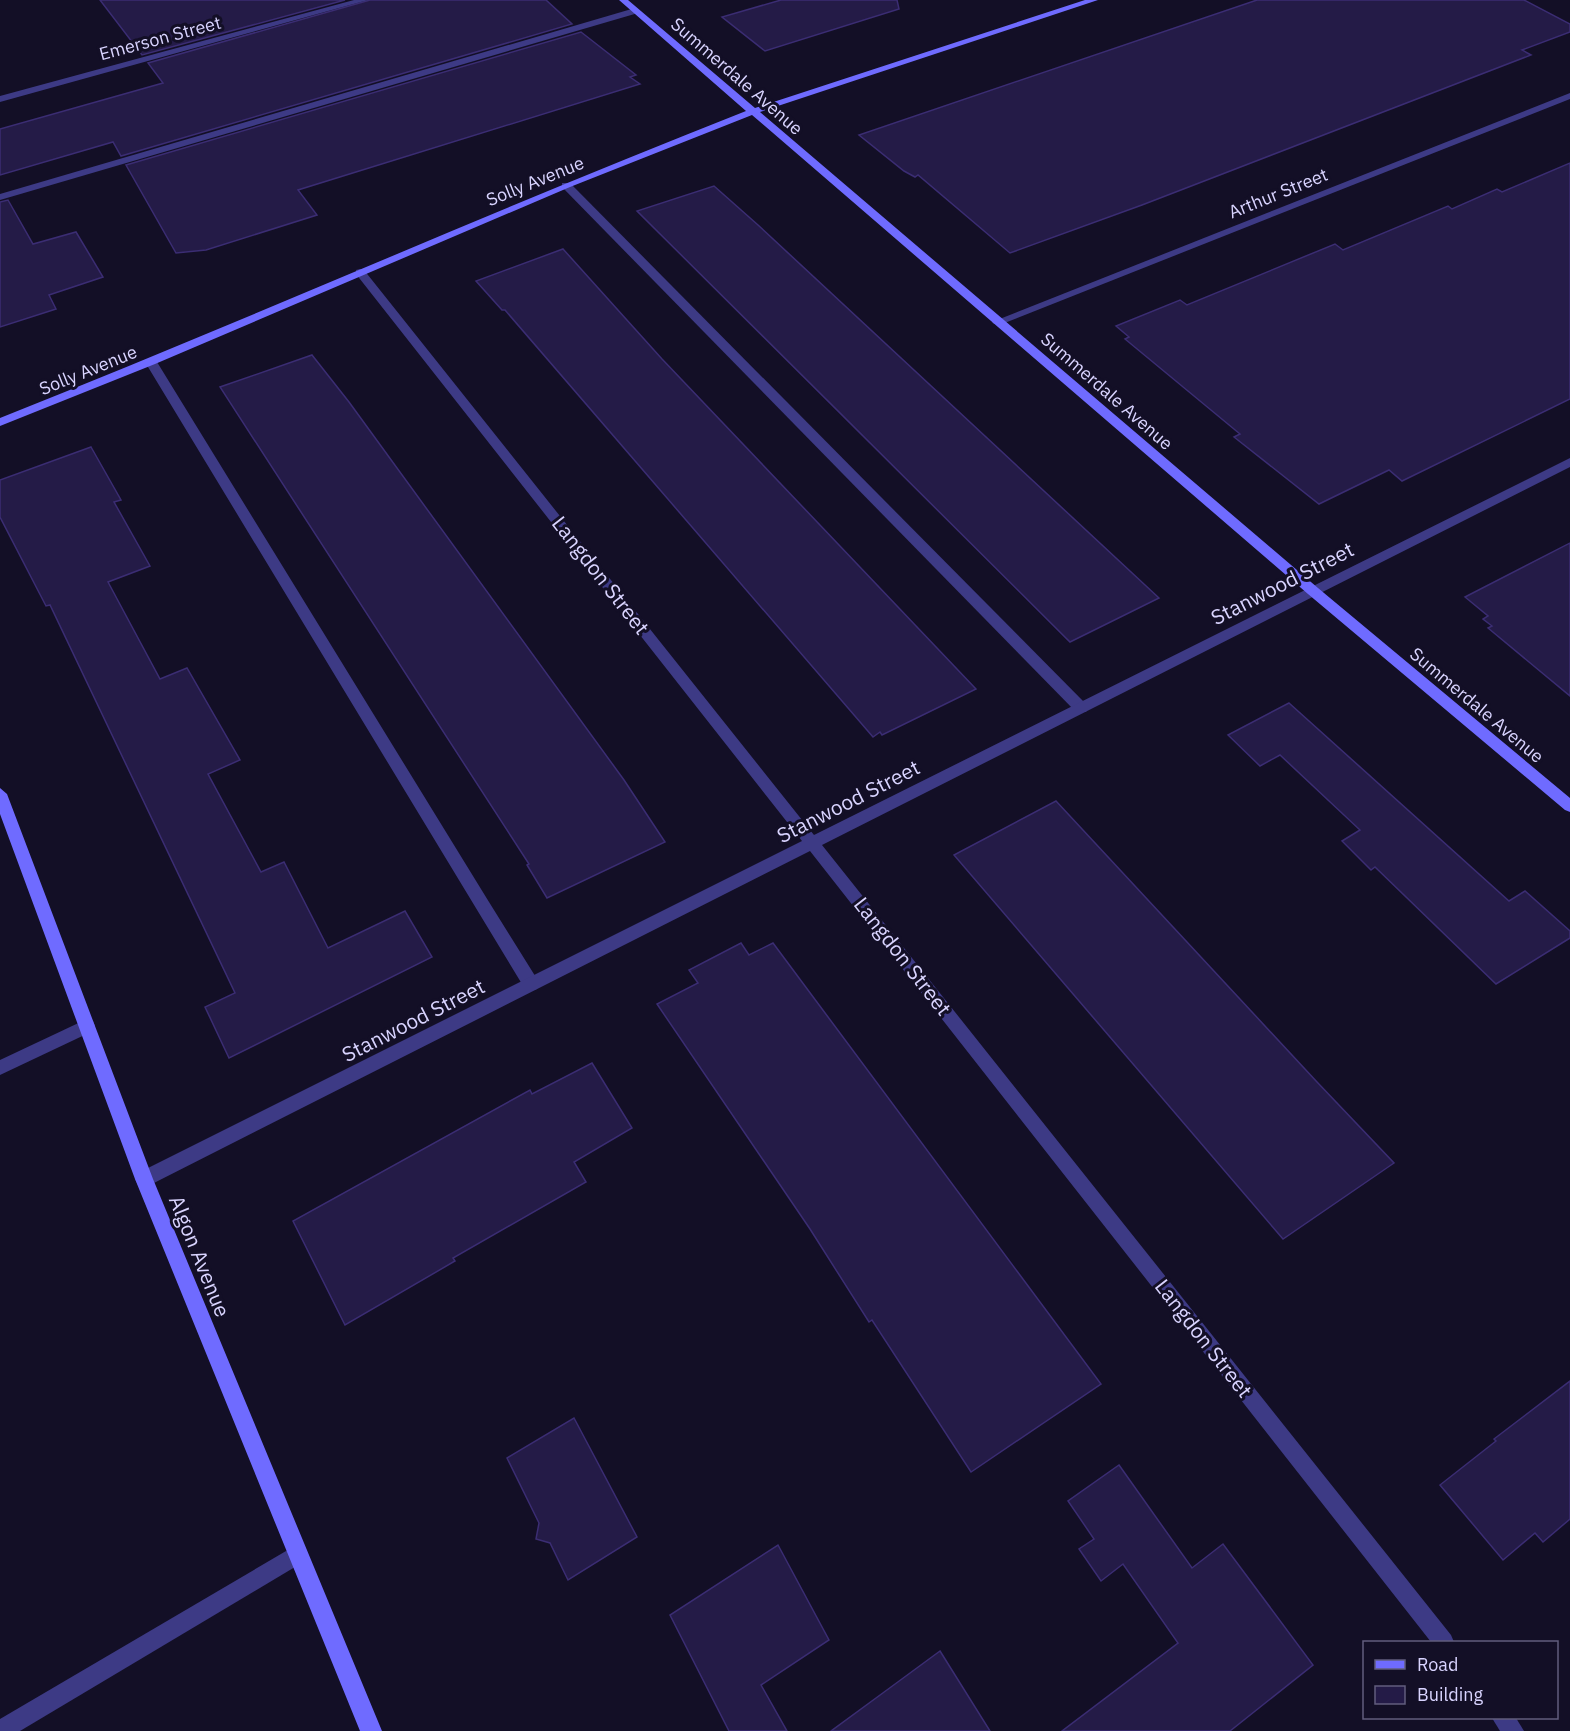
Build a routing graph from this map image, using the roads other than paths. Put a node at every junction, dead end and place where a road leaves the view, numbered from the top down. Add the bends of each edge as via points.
1 (364, 0) edge
2 (623, 0) edge
3 (1094, 0) edge
4 (635, 11) junction
5 (1570, 96) edge
6 (0, 99) edge
7 (751, 112) junction
8 (566, 185) junction
9 (0, 197) edge
10 (360, 272) junction
11 (998, 322) junction
12 (151, 362) junction
13 (0, 422) edge
14 (1570, 462) edge
15 (1312, 591) junction
16 (1081, 708) junction
17 (0, 794) edge
18 (1570, 806) edge
19 (813, 842) junction
20 (531, 984) junction
21 (87, 1026) junction
22 (0, 1068) edge
23 (144, 1179) junction
24 (298, 1554) junction
25 (1442, 1641) edge
26 (1504, 1719) edge
27 (0, 1731) edge
28 (370, 1731) edge
29 (1513, 1731) edge

1 - 6 street, Emerson Street
2 - 4 street, Summerdale Avenue
3 - 7 street, Solly Avenue
4 - 7 street, Summerdale Avenue
4 - 9 street
5 - 11 street, Arthur Street
7 - 8 street, Solly Avenue
7 - 11 street, Summerdale Avenue
8 - 10 street, Solly Avenue
8 - 16 street
10 - 12 street, Solly Avenue
10 - 19 street, Langdon Street
11 - 15 street, Summerdale Avenue
12 - 13 street, Solly Avenue
12 - 20 street
14 - 15 street, Stanwood Street
15 - 16 street, Stanwood Street
15 - 18 street, Summerdale Avenue
16 - 19 street, Stanwood Street
17 - 21 street, Algon Avenue
19 - 20 street, Stanwood Street
19 - 25 street, Langdon Street
20 - 23 street, Stanwood Street
21 - 22 street
21 - 23 street, Algon Avenue
23 - 24 street, Algon Avenue
24 - 27 street
24 - 28 street, Algon Avenue
26 - 29 street

